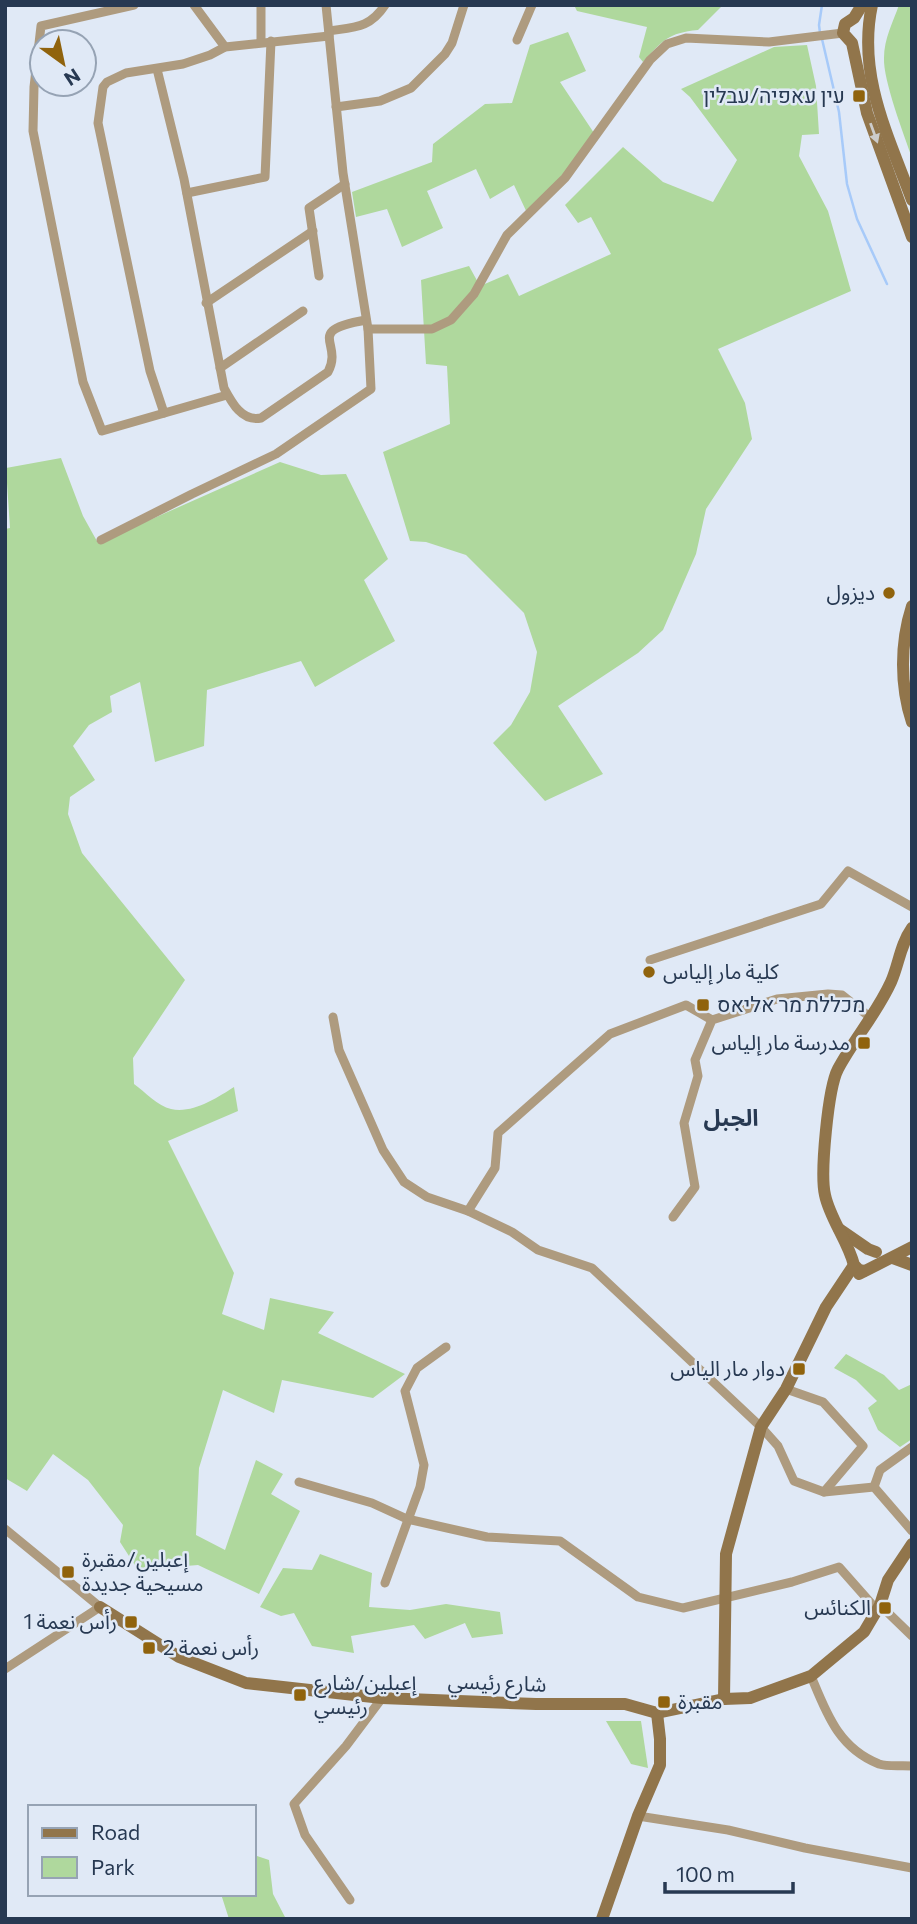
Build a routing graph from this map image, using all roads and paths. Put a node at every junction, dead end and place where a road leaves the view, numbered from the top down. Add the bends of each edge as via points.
1 (134, 5) edge
2 (194, 5) edge
3 (261, 5) edge
4 (326, 5) edge
5 (385, 5) edge
6 (464, 5) edge
7 (532, 5) edge
8 (862, 5) edge
9 (872, 5) edge
10 (854, 18) junction
11 (867, 31) junction
12 (329, 33) junction
13 (848, 38) junction
14 (517, 40) dead end
15 (266, 42) junction
16 (225, 47) junction
17 (157, 69) junction
18 (336, 107) junction
19 (345, 184) junction
20 (187, 193) junction
21 (912, 200) edge
22 (313, 231) junction
23 (912, 237) edge
24 (319, 275) dead end
25 (206, 303) junction
26 (303, 311) dead end
27 (367, 324) junction
28 (220, 369) junction
29 (227, 394) junction
30 (164, 413) junction
31 (101, 540) dead end
32 (912, 607) edge
33 (912, 722) edge
34 (912, 907) edge
35 (912, 928) edge
36 (650, 960) dead end
37 (333, 1017) dead end
38 (871, 1018) junction
39 (712, 1020) junction
40 (468, 1211) junction
41 (673, 1217) dead end
42 (839, 1228) junction
43 (912, 1246) edge
44 (874, 1255) junction
45 (893, 1258) junction
46 (912, 1265) edge
47 (857, 1266) junction
48 (446, 1347) dead end
49 (786, 1389) junction
50 (761, 1427) junction
51 (912, 1447) edge
52 (299, 1482) dead end
53 (874, 1487) junction
54 (824, 1492) junction
55 (407, 1519) junction
56 (5, 1529) edge
57 (912, 1531) edge
58 (912, 1544) edge
59 (384, 1583) dead end
60 (725, 1598) junction
61 (100, 1607) junction
62 (878, 1608) junction
63 (912, 1636) edge
64 (5, 1669) edge
65 (811, 1676) junction
66 (382, 1698) junction
67 (724, 1699) junction
68 (657, 1713) junction
69 (912, 1766) edge
70 (638, 1816) junction
71 (912, 1868) edge
72 (350, 1900) dead end
73 (603, 1919) edge

1 - 30 street via 41,26 33,131 83,382 102,432
2 - 16 street
3 - 15 street
4 - 12 street
5 - 12 street via 365,25
6 - 18 street via 445,54 411,88 380,101
7 - 14 street
8 - 10 main road
9 - 11 main road
10 - 11 main road via 860,18
10 - 13 main road via 845,24
11 - 13 main road via 860,43
11 - 21 main road via 871,83
12 - 15 street
12 - 18 street
13 -> 23 main road via 867,113
13 - 27 street via 769,42 686,38 667,44 650,60 565,178 507,234 474,294 451,320 432,329
15 - 16 street
15 - 20 street via 265,177
16 - 17 street
17 - 20 street
17 - 30 street via 107,82 98,122 150,371
18 - 19 street
19 - 22 street via 309,208
19 - 27 street
20 - 25 street
22 - 24 street
22 - 25 street
25 - 28 street
26 - 28 street
27 - 29 street via 345,324 334,330 328,372 261,418 248,418
27 - 31 street via 371,389 276,454
28 - 29 street
29 - 30 street
32 - 33 main road via 903,666 904,697
34 - 36 street via 848,871 821,904
35 - 38 main road
37 - 40 street via 339,1050 383,1150 404,1182 427,1197
38 - 39 street via 842,995 828,993 777,999
38 - 42 main road via 838,1068 831,1089 825,1195
39 - 40 street via 686,1005 610,1034 498,1133 495,1168
39 - 41 street via 695,1060 698,1076 684,1123 695,1187
40 - 50 street via 538,1250 592,1268
42 - 44 main road
42 - 47 main road
43 - 44 main road
43 - 45 main road
44 - 45 main road
44 - 47 main road
44 - 47 main road via 858,1254
45 - 46 main road
47 - 49 main road via 826,1307
48 - 55 street via 417,1368 405,1391 424,1465
49 - 50 main road
49 - 54 street via 823,1402 863,1446
50 - 54 street via 778,1446 794,1481
50 - 60 main road via 726,1554
51 - 53 street via 880,1470
52 - 55 street via 372,1503
53 - 54 street
53 - 57 street
55 - 59 street
55 - 60 street via 487,1537 560,1541 638,1597 683,1608
56 - 61 street, شارع رئيسي
58 - 62 main road via 888,1580
60 - 62 street via 839,1567
60 - 67 main road
61 - 64 street
61 - 66 main road, شارع رئيسي via 179,1657 246,1683
62 - 63 street
62 - 65 main road via 864,1632
65 - 67 main road via 750,1698
65 - 69 street via 846,1744 880,1764
66 - 68 main road, شارع رئيسي via 625,1704
66 - 72 street via 294,1804 304,1835
67 - 68 main road
68 - 70 main road via 660,1765
70 - 71 street
70 - 73 main road

